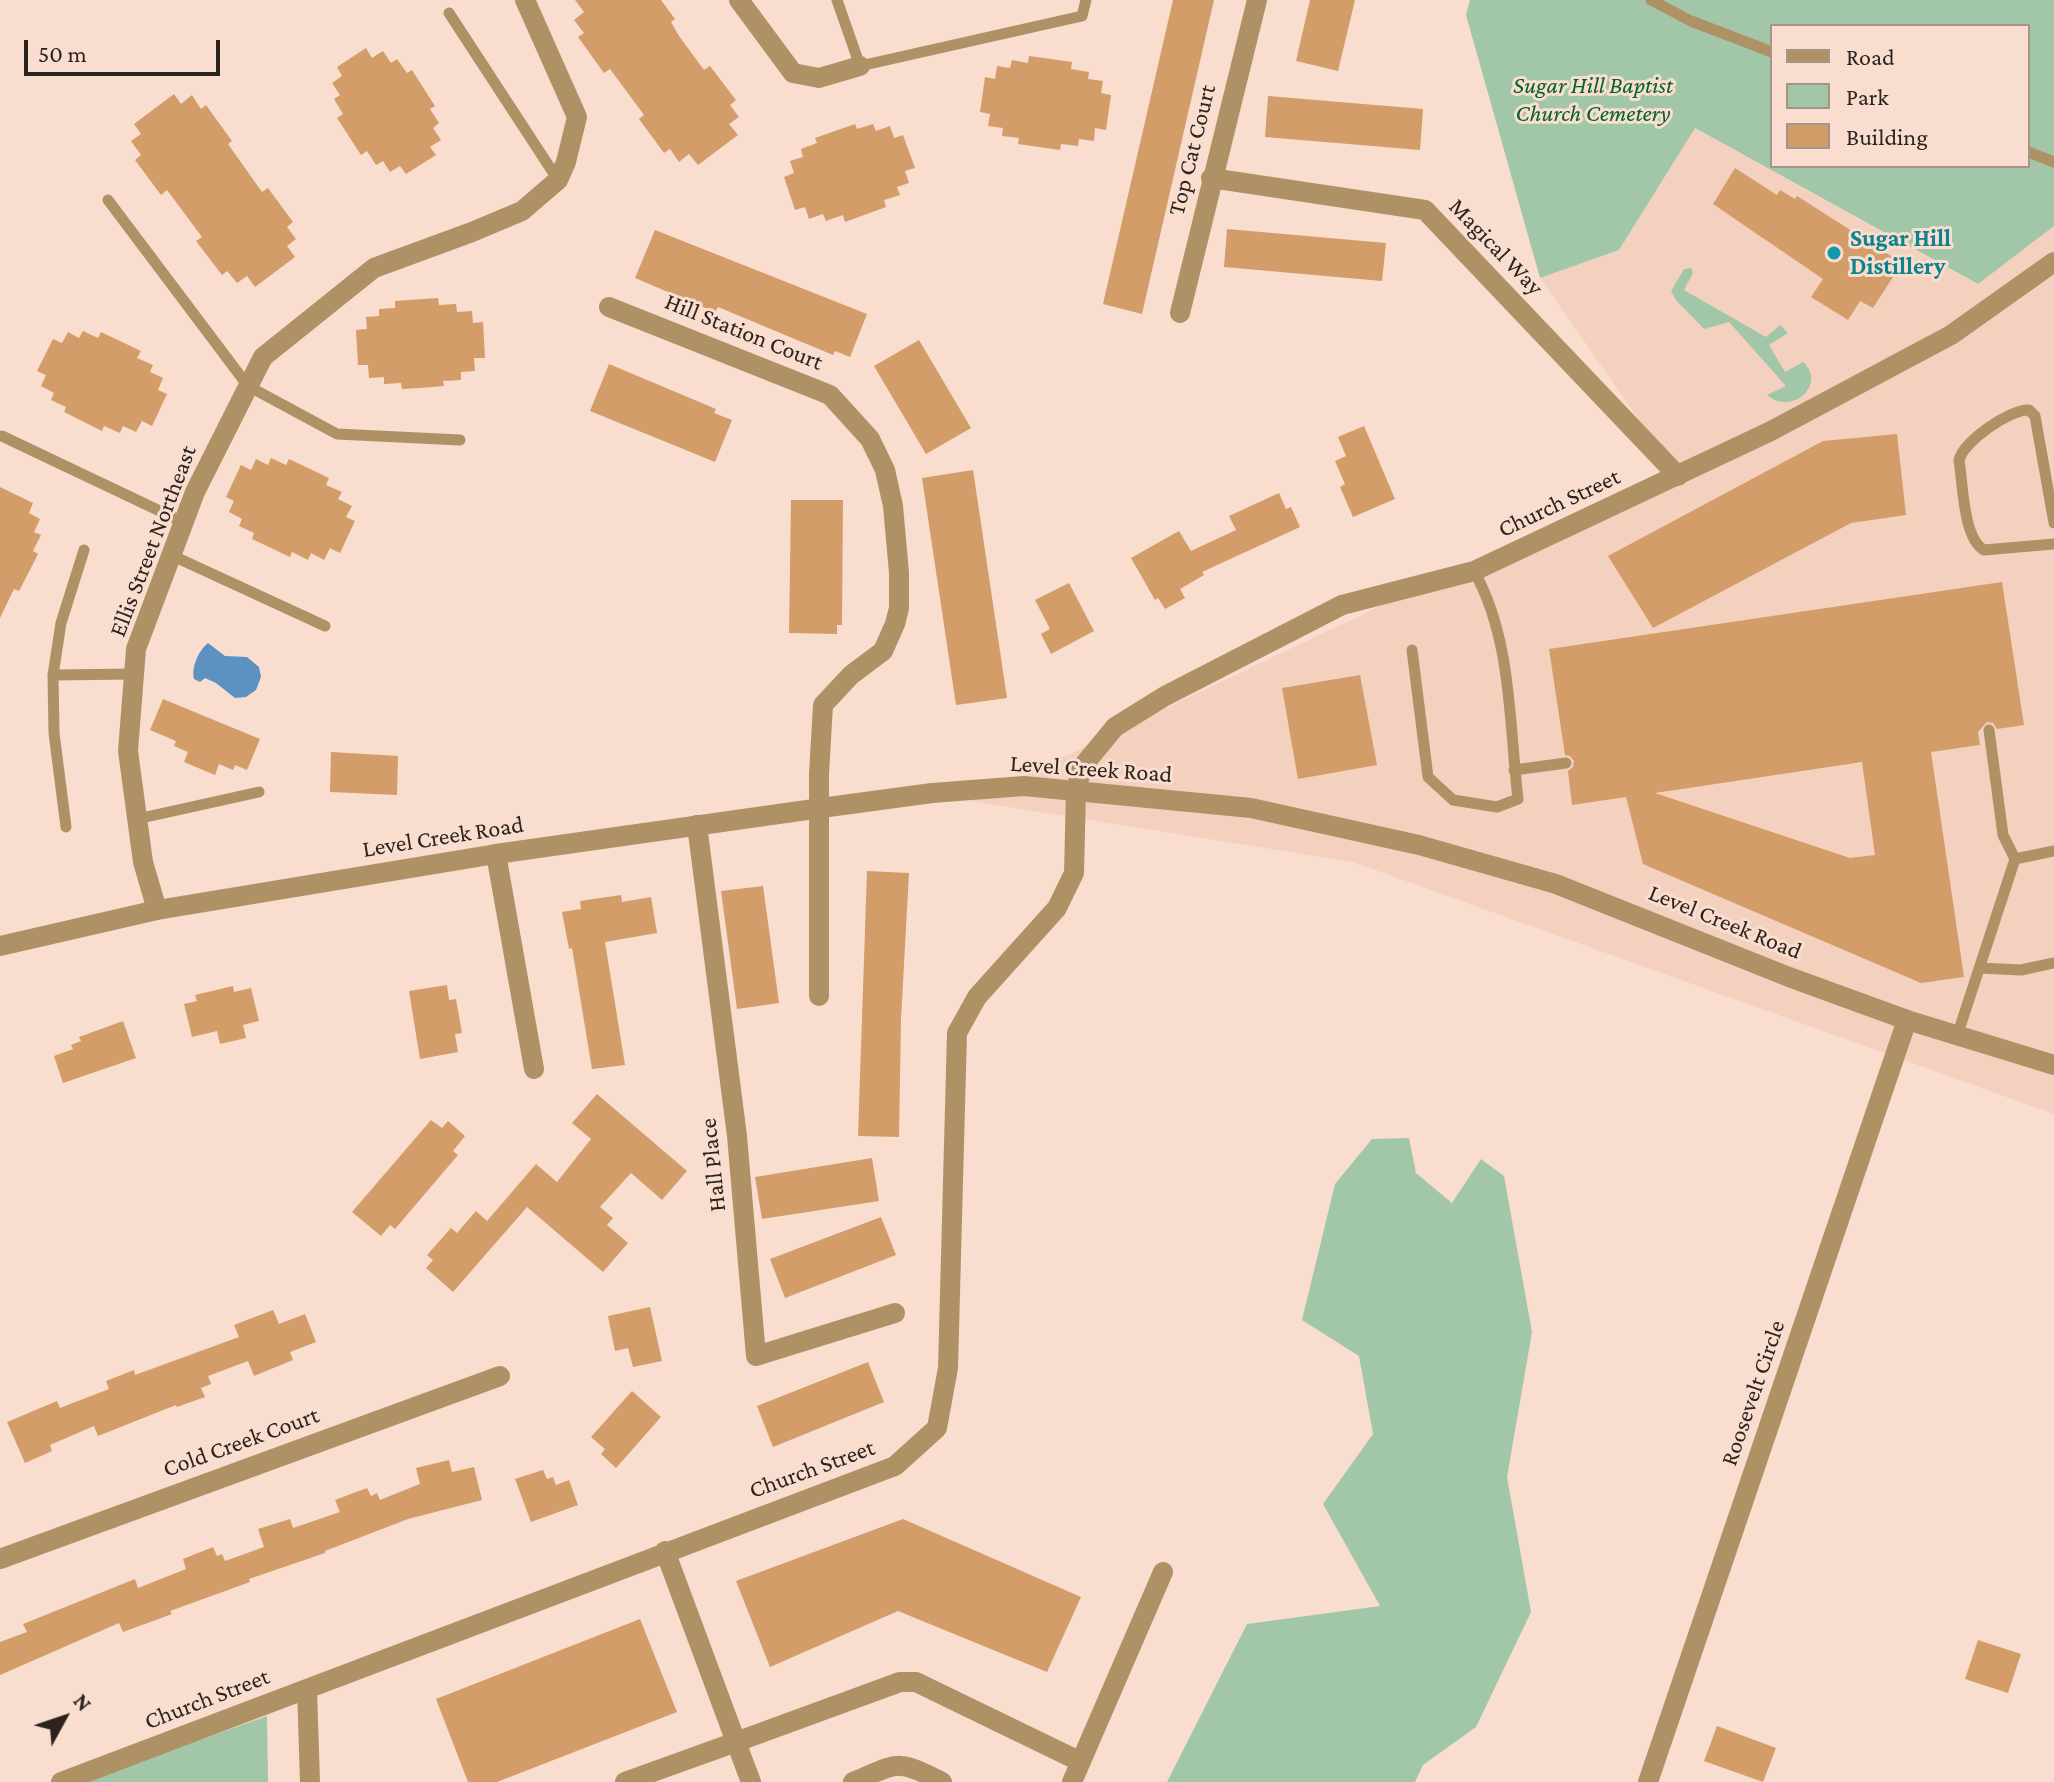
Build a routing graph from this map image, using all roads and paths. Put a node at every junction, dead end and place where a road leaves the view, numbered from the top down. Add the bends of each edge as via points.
1 (525, 0) edge
2 (739, 0) edge
3 (837, 0) edge
4 (1086, 0) edge
5 (1257, 0) edge
6 (1651, 0) edge
7 (449, 13) dead end
8 (1770, 51) edge
9 (860, 66) junction
10 (2030, 153) edge
11 (2054, 162) edge
12 (1211, 178) junction
13 (558, 180) junction
14 (108, 200) dead end
15 (2054, 262) edge
16 (609, 307) dead end
17 (1180, 313) dead end
18 (248, 386) junction
19 (2, 436) edge
20 (460, 440) dead end
21 (1678, 476) junction
22 (183, 522) junction
23 (2054, 523) edge
24 (2054, 544) edge
25 (84, 550) dead end
26 (171, 555) junction
27 (1474, 571) junction
28 (325, 626) dead end
29 (1412, 650) dead end
30 (134, 674) junction
31 (53, 675) junction
32 (1989, 730) dead end
33 (1566, 763) dead end
34 (1514, 770) junction
35 (1076, 791) junction
36 (259, 792) dead end
37 (821, 808) junction
38 (137, 819) junction
39 (697, 825) junction
40 (66, 827) dead end
41 (2054, 851) edge
42 (496, 854) junction
43 (2015, 859) junction
44 (157, 910) junction
45 (0, 946) edge
46 (2054, 963) edge
47 (1980, 968) junction
48 (819, 996) dead end
49 (1907, 1020) junction
50 (1957, 1036) junction
51 (2054, 1065) edge
52 (534, 1069) dead end
53 (895, 1313) dead end
54 (500, 1376) dead end
55 (665, 1551) junction
56 (0, 1559) edge
57 (1163, 1572) dead end
58 (307, 1689) junction
59 (736, 1742) junction
60 (1081, 1762) junction
61 (61, 1782) edge
62 (310, 1782) edge
63 (625, 1782) edge
64 (751, 1782) edge
65 (853, 1782) edge
66 (942, 1782) edge
67 (1072, 1782) edge
68 (1648, 1782) edge

1 - 13 street via 577,117
2 - 9 street via 793,73 819,78
3 - 9 lane
4 - 9 lane via 1082,16
5 - 12 street, Top Cat Court
6 - 8 lane
7 - 13 lane
10 - 11 lane
12 - 17 street, Top Cat Court
12 - 21 street, Magical Way via 1425,210
13 - 18 street, Ellis Street Northeast via 522,211 374,268 263,357
14 - 18 lane
15 - 21 street, Church Street via 1951,335
16 - 37 street, Hill Station Court via 830,395 870,439 885,470 899,608 883,651 823,705
18 - 20 lane via 337,434
18 - 22 street, Ellis Street Northeast
19 - 22 lane
21 - 27 street, Church Street
22 - 26 street, Ellis Street Northeast
23 - 24 lane via 2035,416 2019,410 1971,441 1961,454 1970,533 1984,550
25 - 31 lane via 61,623
26 - 28 lane
26 - 30 street, Ellis Street Northeast via 136,649
27 - 34 lane via 1500,635
27 - 35 street, Church Street via 1342,605 1165,696 1115,727 1082,767
29 - 34 lane via 1428,777 1453,800 1497,807 1518,799
30 - 31 lane
30 - 38 street, Ellis Street Northeast via 128,751
31 - 40 lane
32 - 43 lane via 2003,835
33 - 34 lane
35 - 37 street, Level Creek Road via 1024,786
35 - 49 street, Level Creek Road via 1251,808 1419,845 1556,884
35 - 55 street, Church Street via 1074,873 1057,908 977,997 957,1033 948,1368 937,1428 895,1466
36 - 38 lane
37 - 39 street, Level Creek Road
37 - 48 street, Hill Station Court
38 - 44 street, Ellis Street Northeast
39 - 42 street, Level Creek Road
39 - 53 street, Hall Place via 737,1136 756,1356
41 - 43 lane
42 - 44 street, Level Creek Road
42 - 52 street
43 - 47 lane
44 - 45 street, Level Creek Road
46 - 47 lane via 2021,970
47 - 50 lane
49 - 50 street, Level Creek Road
49 - 68 street, Roosevelt Circle
50 - 51 street, Level Creek Road
54 - 56 street, Cold Creek Court
55 - 58 street, Church Street
55 - 59 street
57 - 60 street
58 - 61 street, Church Street
58 - 62 street
59 - 60 street via 900,1682 916,1682
59 - 63 street
59 - 64 street
60 - 67 street
65 - 66 street via 894,1765 909,1765

